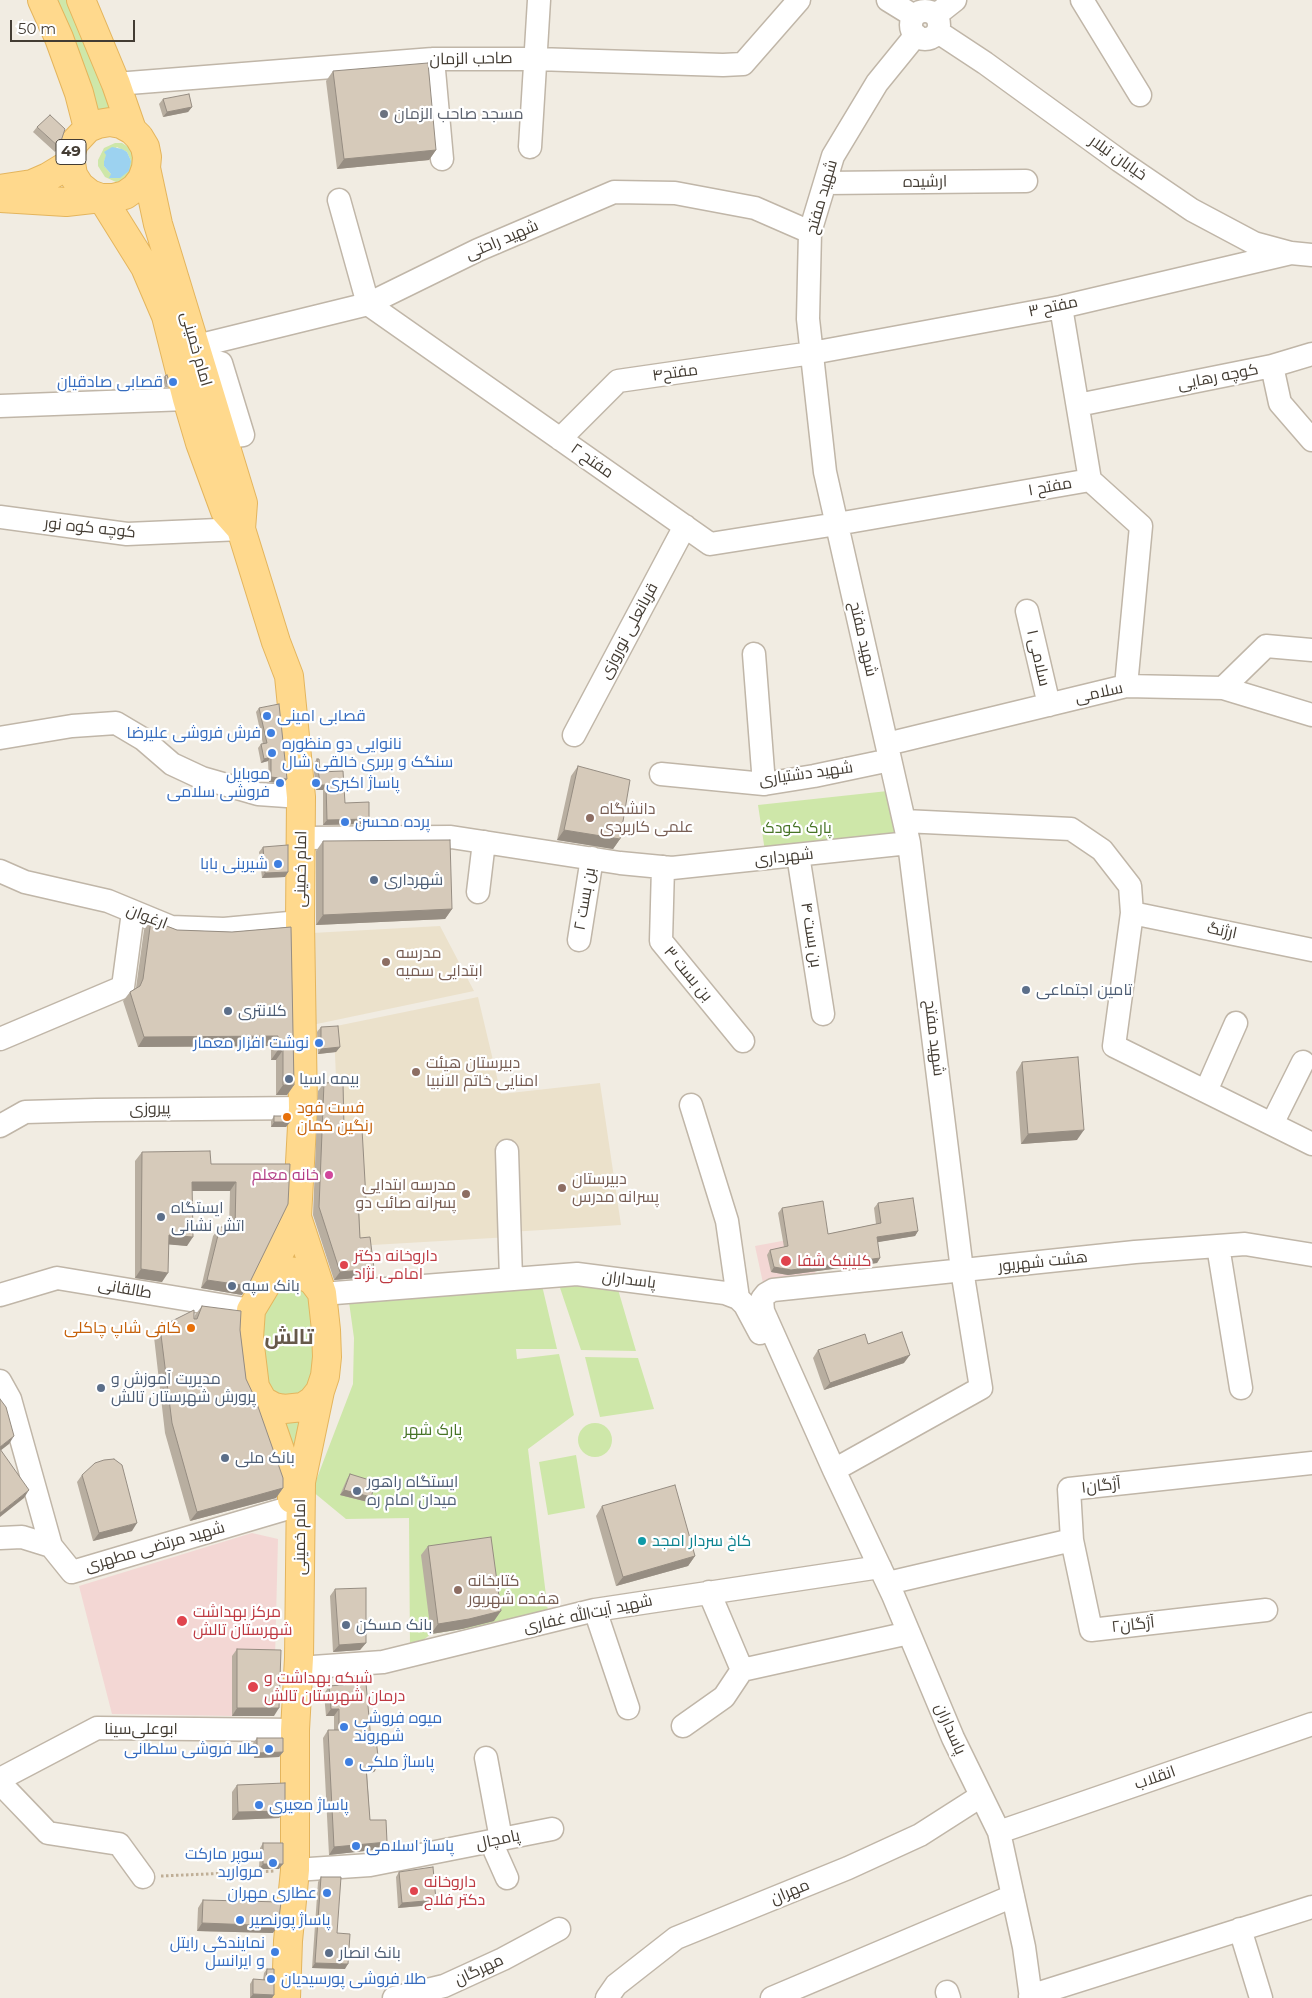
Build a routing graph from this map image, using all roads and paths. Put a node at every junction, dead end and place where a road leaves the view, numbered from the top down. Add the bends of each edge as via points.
1 (42, 0) edge
2 (81, 0) edge
3 (539, 0) edge
4 (799, 0) edge
5 (888, 0) edge
6 (955, 0) edge
7 (1082, 0) edge
8 (926, 25) junction
9 (433, 59) junction
10 (536, 59) junction
11 (116, 84) junction
12 (1140, 95) dead end
13 (88, 128) junction
14 (132, 130) junction
15 (530, 147) dead end
16 (442, 159) dead end
17 (70, 163) junction
18 (146, 168) junction
19 (1026, 181) dead end
20 (825, 183) junction
21 (0, 189) edge
22 (0, 198) edge
23 (101, 198) junction
24 (339, 200) dead end
25 (810, 232) junction
26 (1302, 254) edge
27 (368, 304) junction
28 (1061, 306) junction
29 (198, 352) junction
30 (812, 353) junction
31 (1312, 354) edge
32 (1272, 366) junction
33 (187, 400) junction
34 (1078, 405) junction
35 (0, 406) edge
36 (560, 439) junction
37 (1312, 440) edge
38 (1090, 480) junction
39 (0, 516) edge
40 (837, 524) junction
41 (685, 526) junction
42 (241, 529) junction
43 (1027, 611) dead end
44 (1312, 650) edge
45 (754, 654) dead end
46 (1126, 686) junction
47 (1223, 688) junction
48 (1049, 705) junction
49 (1312, 715) edge
50 (574, 735) dead end
51 (0, 738) edge
52 (889, 752) junction
53 (660, 774) dead end
54 (764, 784) junction
55 (301, 797) junction
56 (904, 821) junction
57 (301, 838) junction
58 (484, 842) junction
59 (909, 843) junction
60 (798, 855) junction
61 (592, 858) junction
62 (663, 867) junction
63 (0, 871) edge
64 (478, 892) dead end
65 (133, 912) junction
66 (1132, 912) junction
67 (300, 922) junction
68 (578, 940) dead end
69 (1312, 950) edge
70 (824, 1014) dead end
71 (1236, 1023) dead end
72 (0, 1039) edge
73 (743, 1041) dead end
74 (1303, 1062) dead end
75 (1206, 1091) junction
76 (691, 1105) dead end
77 (303, 1108) junction
78 (1272, 1124) junction
79 (0, 1126) edge
80 (1312, 1144) edge
81 (507, 1152) dead end
82 (297, 1217) junction
83 (1218, 1246) junction
84 (1312, 1255) edge
85 (962, 1270) junction
86 (511, 1279) junction
87 (773, 1290) joint
88 (322, 1294) junction
89 (0, 1296) edge
90 (738, 1298) junction
91 (251, 1311) junction
92 (0, 1381) edge
93 (1241, 1388) dead end
94 (320, 1392) junction
95 (263, 1401) junction
96 (1312, 1464) edge
97 (834, 1470) junction
98 (292, 1507) junction
99 (0, 1538) edge
100 (1072, 1540) junction
101 (51, 1546) junction
102 (884, 1575) junction
103 (709, 1592) junction
104 (595, 1610) junction
105 (1266, 1610) dead end
106 (909, 1633) junction
107 (742, 1670) junction
108 (298, 1677) junction
109 (628, 1708) dead end
110 (1312, 1724) edge
111 (682, 1726) dead end
112 (295, 1730) junction
113 (486, 1758) dead end
114 (0, 1781) edge
115 (981, 1796) junction
116 (552, 1829) dead end
117 (999, 1832) junction
118 (496, 1840) junction
119 (295, 1870) junction
120 (143, 1877) joint
121 (507, 1878) dead end
122 (1013, 1896) junction
123 (1312, 1906) edge
124 (559, 1929) dead end
125 (1240, 1929) junction
126 (1031, 1997) edge
127 (286, 1998) edge
128 (394, 1998) edge
129 (607, 1998) edge
130 (772, 1998) edge
131 (1261, 1998) edge

1 - 13 main road, 49 via 79,93
2 - 11 main road
3 - 10 street
4 - 10 street, صاحب الزمان via 743,64
5 - 8 street, خیابان تیلار
6 - 8 street, شهید مفتح
7 - 12 street
8 - 20 street, شهید مفتح via 877,83 833,156
8 - 26 street, خیابان تیلار via 993,68 1192,210 1254,243
9 - 10 street, صاحب الزمان
9 - 11 street, صاحب الزمان
9 - 16 street
10 - 15 street
11 - 14 main road
13 - 14 main road, 49 via 110,122
13 - 17 main road, 49 via 74,143
14 - 18 main road via 145,147
17 - 21 main road, 49 via 32,184
17 - 23 main road, 49 via 80,186
18 - 23 main road via 135,188 125,195
18 - 29 main road, امام خمینی via 158,224
19 - 20 street, ارشیده
20 - 25 street, شهید مفتح
22 - 23 main road via 66,202
23 - 33 main road, امام خمینی via 145,267 166,316
24 - 27 street
25 - 27 street, شهید راحتی via 755,208 674,192 614,192 478,250
25 - 30 street, شهید مفتح via 808,319
26 - 28 street, مفتح ۳
27 - 29 street, شهید راحتی
27 - 36 street, مفتح ۲
28 - 30 street, مفتح ۳
28 - 34 street, مفتح ۱
29 - 42 main road, امام خمینی via 243,503
30 - 36 street, مفتح۴ via 618,381
30 - 40 street, شهید مفتح via 825,472
31 - 32 street
32 - 34 street, کوچه رهایی
32 - 37 street, کوچه رهایی via 1280,403
33 - 35 street
33 - 42 main road, امام خمینی via 225,511
34 - 38 street, مفتح ۱
36 - 41 street, مفتح ۲
38 - 40 street, مفتح ۱
38 - 46 street via 1141,526
39 - 42 street, کوچه کوه نور via 127,534
40 - 41 street, مفتح ۲ via 710,544
40 - 52 street, شهید مفتح
41 - 50 street, قربانعلی نوروزی
42 - 55 main road, امام خمینی via 289,676
43 - 48 street, سلامی ۱
44 - 47 street via 1266,646
45 - 54 street
46 - 47 street, سلامی
46 - 48 street, سلامی
47 - 49 street, سلامی
48 - 52 street, سلامی
51 - 55 street via 72,726 116,723 143,739 172,764 202,778 258,794
52 - 54 street, شهید دشتیاری via 814,776
52 - 56 street, شهید مفتح
53 - 54 street, شهید دشتیاری
55 - 57 main road, امام خمینی
56 - 59 street, شهید مفتح
56 - 66 street via 1071,829 1102,850 1130,886
57 - 58 street, شهرداری via 421,836
57 - 67 main road, امام خمینی
58 - 61 street, شهرداری
58 - 64 street
59 - 60 street, شهرداری
59 - 85 street, شهید مفتح
60 - 62 street, شهرداری
60 - 70 street, بن بست ۴
61 - 62 street, شهرداری
61 - 68 street, بن بست ۲
62 - 73 street, بن بست ۳ via 661,942
63 - 65 street, ارغوان via 25,882 108,901
65 - 67 street, ارغوان via 170,927 224,929
65 - 72 street via 123,987
66 - 69 street, ارژنگ
66 - 75 street via 1114,1046
67 - 77 main road, امام خمینی
71 - 75 street
74 - 78 street
75 - 78 street
76 - 90 street via 727,1221
77 - 79 street, پیروزی via 25,1112
77 - 82 main road, امام خمینی
78 - 80 street
81 - 86 street
82 - 88 main road, امام خمینی
82 - 91 main road, امام خمینی
83 - 84 street, هشت شهریور via 1244,1244
83 - 85 street, هشت شهریور
83 - 93 street
85 - 87 street, هشت شهریور
85 - 97 street, شهید مفتح via 980,1388
86 - 88 street, پاسداران
86 - 90 street, پاسداران via 577,1274 708,1289
87 - 97 street, پاسداران via 762,1299 763,1311
88 - 91 main road via 313,1281 300,1273 278,1273 269,1280
88 - 94 main road via 327,1357
89 - 91 street, طالقانی via 56,1278
90 - 97 street, پاسداران via 745,1305
91 - 95 main road via 249,1338 253,1372 255,1387
92 - 101 street via 10,1399
94 - 95 main road via 303,1407 294,1409 274,1407
94 - 108 main road, امام خمینی via 301,1482
95 - 98 main road, امام خمینی via 292,1485
96 - 100 street, ۱آژگان via 1069,1489
97 - 102 street, پاسداران
98 - 101 street, شهید مرتضی مطهری via 72,1572
98 - 108 main road, امام خمینی via 294,1661
99 - 101 street via 22,1538
100 - 102 street
100 - 105 street, ۲آژگان via 1090,1630
102 - 103 street, شهید آیت‌الله غفاری
102 - 106 street, پاسداران
103 - 104 street, شهید آیت‌الله غفاری
103 - 107 street
104 - 108 street, شهید آیت‌الله غفاری via 383,1662
104 - 109 street
106 - 107 street
106 - 115 street, پاسداران
107 - 111 street via 724,1697
108 - 112 main road, امام خمینی
110 - 117 street, انقلاب
112 - 114 street, ابوعلی‌سینا via 97,1728
112 - 119 main road, امام خمینی
113 - 118 street
114 - 120 street via 48,1833 119,1844
115 - 117 street, پاسداران
115 - 129 street, مهران via 911,1839 676,1938 616,1985
116 - 118 street, پامچال
117 - 122 street, پاسداران
118 - 119 street, پامچال via 370,1865
118 - 121 street
119 - 120 path
119 - 127 main road, امام خمینی
122 - 126 street, پاسداران
122 - 130 street
123 - 125 street
124 - 128 street, مهرگان via 444,1986
125 - 126 street
125 - 131 street

